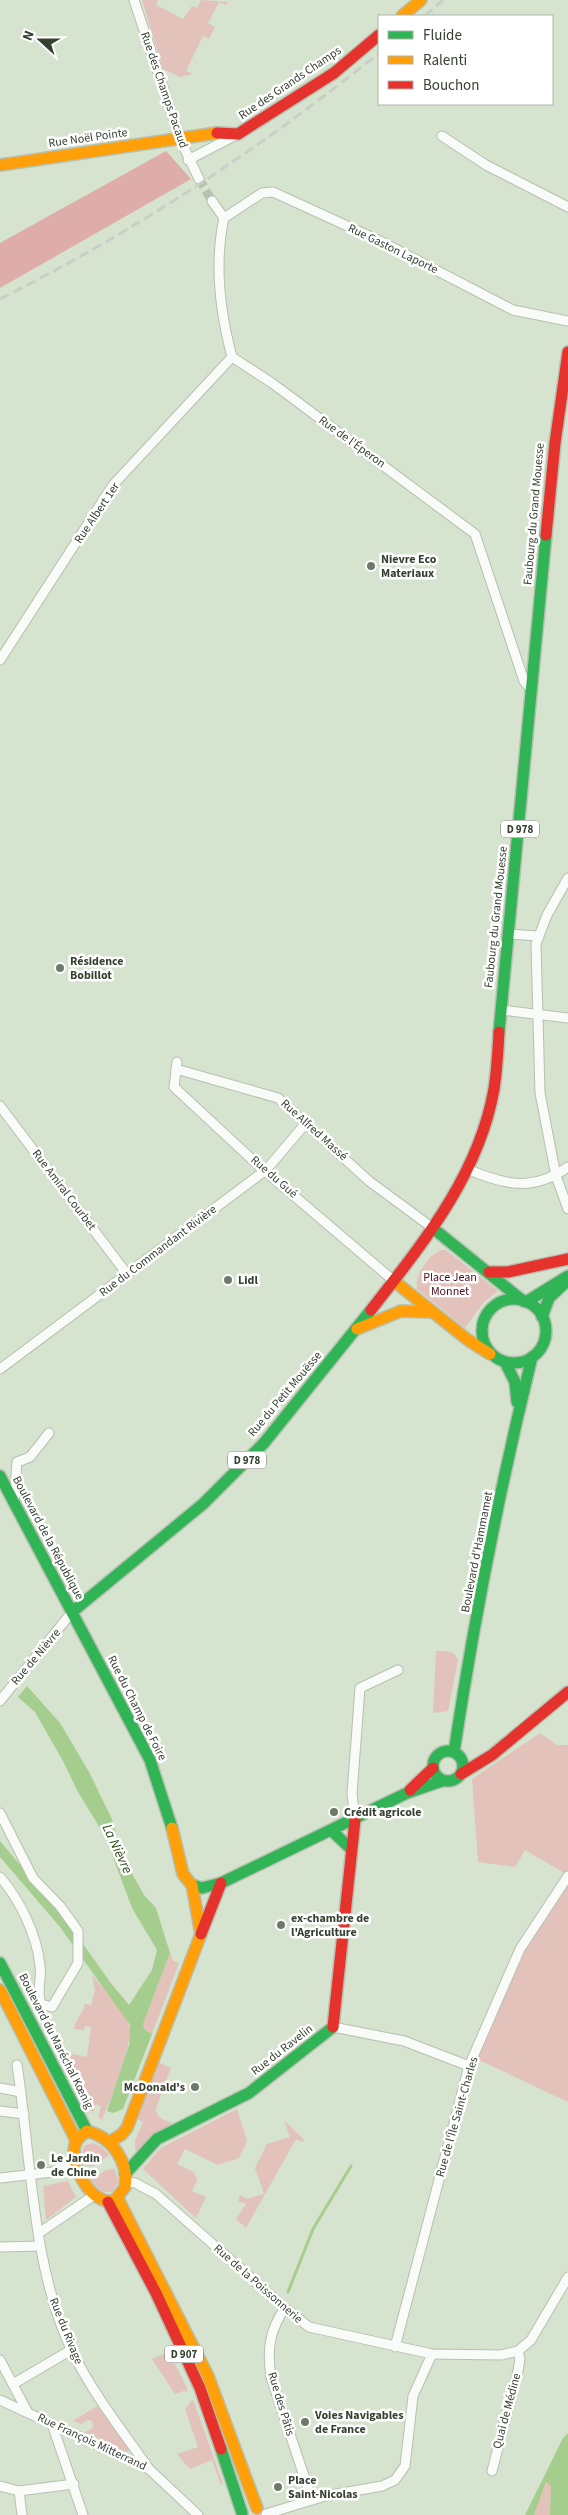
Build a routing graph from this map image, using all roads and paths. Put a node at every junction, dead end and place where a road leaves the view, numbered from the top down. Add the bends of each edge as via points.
1 (134, 0) edge
2 (421, 0) edge
3 (403, 15) edge
4 (378, 36) edge
5 (238, 134) junction
6 (442, 136) dead end
7 (180, 139) junction
8 (188, 160) junction
9 (0, 165) edge
10 (199, 179) tunnel mouth
11 (212, 201) tunnel mouth
12 (568, 207) edge
13 (224, 218) junction
14 (568, 321) edge
15 (568, 352) edge
16 (232, 357) junction
17 (0, 660) edge
18 (535, 660) junction
19 (518, 662) junction
20 (532, 685) junction
21 (568, 878) edge
22 (509, 934) junction
23 (538, 936) junction
24 (501, 1010) junction
25 (536, 1014) junction
26 (568, 1018) edge
27 (177, 1065) joint
28 (0, 1106) edge
29 (306, 1122) junction
30 (568, 1167) edge
31 (266, 1170) junction
32 (467, 1170) junction
33 (556, 1176) junction
34 (568, 1209) edge
35 (434, 1228) junction
36 (568, 1259) edge
37 (489, 1272) junction
38 (127, 1274) junction
39 (568, 1276) edge
40 (394, 1281) junction
41 (568, 1281) edge
42 (524, 1301) junction
43 (433, 1313) junction
44 (542, 1317) junction
45 (357, 1329) junction
46 (532, 1357) junction
47 (500, 1360) junction
48 (1, 1366) edge
49 (516, 1422) junction
50 (50, 1433) dead end
51 (0, 1476) edge
52 (14, 1504) junction
53 (72, 1612) junction
54 (398, 1670) dead end
55 (568, 1692) edge
56 (0, 1702) edge
57 (504, 1744) junction
58 (454, 1755) junction
59 (433, 1768) junction
60 (461, 1774) junction
61 (442, 1781) junction
62 (407, 1793) junction
63 (0, 1813) edge
64 (354, 1820) junction
65 (332, 1831) junction
66 (351, 1849) junction
67 (568, 1876) edge
68 (0, 1877) edge
69 (222, 1883) junction
70 (192, 1885) junction
71 (201, 1934) junction
72 (0, 1963) edge
73 (0, 1990) edge
74 (333, 2027) junction
75 (17, 2065) dead end
76 (469, 2066) junction
77 (0, 2088) edge
78 (21, 2092) junction
79 (0, 2110) edge
80 (24, 2114) junction
81 (87, 2131) junction
82 (76, 2140) junction
83 (109, 2142) junction
84 (73, 2161) junction
85 (32, 2175) junction
86 (0, 2178) edge
87 (126, 2178) junction
88 (93, 2196) junction
89 (113, 2200) junction
90 (39, 2233) junction
91 (40, 2246) junction
92 (0, 2247) edge
93 (568, 2277) edge
94 (285, 2308) junction
95 (396, 2347) junction
96 (71, 2350) junction
97 (409, 2350) joint
98 (518, 2351) junction
99 (432, 2354) junction
100 (0, 2360) edge
101 (17, 2382) junction
102 (0, 2400) edge
103 (27, 2411) junction
104 (52, 2424) junction
105 (149, 2469) junction
106 (492, 2471) dead end
107 (74, 2484) junction
108 (0, 2486) edge
109 (19, 2491) junction
110 (312, 2500) junction
111 (263, 2512) edge
112 (242, 2514) edge
113 (22, 2515) edge
114 (84, 2515) edge
115 (198, 2515) edge
116 (284, 2515) edge

1 - 7 street, Rue des Champs Pacaud
2 - 3 main road
4 - 5 main road, Rue des Grands Champs via 334,73
5 - 7 main road, Rue des Grands Champs via 223,132
5 - 8 street
6 - 12 street via 486,166
7 - 8 street, Rue des Champs Pacaud
7 - 9 main road, Rue Noël Pointe
8 - 10 street, Rue des Champs Pacaud
11 - 13 street
13 - 14 street, Rue Gaston Laporte via 262,193 273,192 378,240 513,310
13 - 16 street via 218,245 222,323
15 - 18 main road, Faubourg du Grand Mouesse / D 978 via 555,443
16 - 17 street, Rue Albert 1er via 113,485
16 - 19 street, Rue de l'Éperon via 272,383 474,534
18 - 19 street
18 - 20 main road, Faubourg du Grand Mouesse / D 978
19 - 20 street, Rue de l'Éperon via 524,681
20 - 22 main road, Faubourg du Grand Mouesse / D 978
21 - 23 street
22 - 23 street
22 - 24 main road, Faubourg du Grand Mouesse / D 978
23 - 25 street
24 - 25 street
24 - 32 main road, Faubourg du Grand Mouesse / D 978 via 494,1089 485,1124
25 - 26 street
25 - 33 street via 540,1093
27 - 29 street, Rue Alfred Massé via 278,1098
27 - 31 street, Rue du Gué via 174,1087
28 - 38 street, Rue Amiral Courbet
29 - 31 street, Rue du Commandant Rivière
29 - 35 street, Rue Alfred Massé via 369,1181
30 - 33 street
31 - 38 street, Rue du Commandant Rivière
31 - 40 street, Rue du Gué
32 - 33 street via 515,1185 532,1184
32 - 35 main road, Faubourg du Grand Mouesse / D 978
33 - 34 street
35 - 37 main road
35 - 40 main road, Faubourg du Grand Mouesse / D 978
36 - 37 main road via 508,1272
37 - 42 main road
38 - 48 street, Rue du Commandant Rivière
39 - 42 main road
40 - 43 main road
40 - 45 main road, Rue du Petit Mouësse / D 978
41 - 44 main road via 549,1298
42 - 44 main road
42 - 47 main road via 503,1301 494,1306 483,1323 484,1342
43 - 45 main road via 417,1308 398,1309
43 - 47 main road
44 - 46 main road via 545,1335 539,1351
45 - 53 main road, Rue du Petit Mouësse / D 978 via 264,1442 203,1504
46 - 47 main road via 514,1363
46 - 49 main road, Boulevard d'Hammamet
47 - 49 main road, Boulevard d'Hammamet via 515,1384
49 - 58 main road, Boulevard d'Hammamet via 464,1687
50 - 52 street via 30,1457 17,1462
51 - 52 main road, Boulevard de la République
52 - 53 main road, Boulevard de la République
53 - 56 street, Rue de Nièvre
53 - 70 main road, Rue du Champ de Foire via 150,1760 177,1842 183,1874
54 - 64 street via 360,1688 352,1794
55 - 57 main road
57 - 58 main road via 474,1759
57 - 60 main road
58 - 59 main road via 434,1760
58 - 60 main road
59 - 61 main road
59 - 62 main road
60 - 61 main road via 451,1781
61 - 62 main road
62 - 64 main road
63 - 68 street via 33,1878 78,1931 78,1963 52,2007 41,2004 39,1999 40,1966 32,1931
64 - 65 main road
64 - 66 main road, Rue du Ravelin
65 - 66 main road
65 - 69 main road
66 - 74 main road, Rue du Ravelin
67 - 76 street, Rue de l'Île Saint-Charles via 520,1949
69 - 70 main road via 202,1888
69 - 71 main road
70 - 71 main road, Rue du Champ de Foire
71 - 83 main road via 126,2128
72 - 81 main road, Boulevard du Maréchal Kœnig
73 - 82 main road
74 - 76 street via 404,2041
74 - 87 main road, Rue du Ravelin via 248,2093 156,2139
75 - 78 street, Rue du Rivage
76 - 95 street, Rue de l'Île Saint-Charles
77 - 78 street
78 - 80 street, Rue du Rivage
79 - 80 street
80 - 85 street, Rue du Rivage
81 - 82 main road
81 - 83 main road via 96,2132
82 - 84 main road
83 - 87 main road via 119,2157
84 - 85 street via 53,2172
84 - 88 main road
85 - 86 street
85 - 90 street, Rue du Rivage
87 - 89 main road
87 - 94 street, Rue de la Poissonnerie via 156,2194
88 - 89 main road
88 - 90 street
89 - 111 main road, D 907 via 208,2376
89 - 112 main road, D 907 via 200,2388
90 - 91 street, Rue du Rivage
91 - 92 street
91 - 96 street, Rue du Rivage via 50,2291
93 - 98 street via 531,2340
94 - 95 street, Rue de la Poissonnerie via 309,2326
94 - 110 street, Rue des Pâtis via 270,2336 271,2377
95 - 97 street, Rue de la Poissonnerie
96 - 101 street
96 - 105 street, Rue du Rivage via 92,2388
97 - 99 street, Quai de Médine
98 - 99 street, Quai de Médine via 501,2355
98 - 106 street, Quai de Médine via 518,2371
99 - 110 street via 412,2396 405,2466 400,2475 382,2486
100 - 101 street
101 - 103 street
102 - 103 street, Rue François Mitterrand
103 - 104 street, Rue François Mitterrand
104 - 105 street, Rue François Mitterrand
104 - 107 street
105 - 115 street, Rue François Mitterrand
107 - 109 street
107 - 114 street
108 - 109 street
109 - 113 street
110 - 111 street
110 - 116 street
111 - 112 main road via 249,2509

